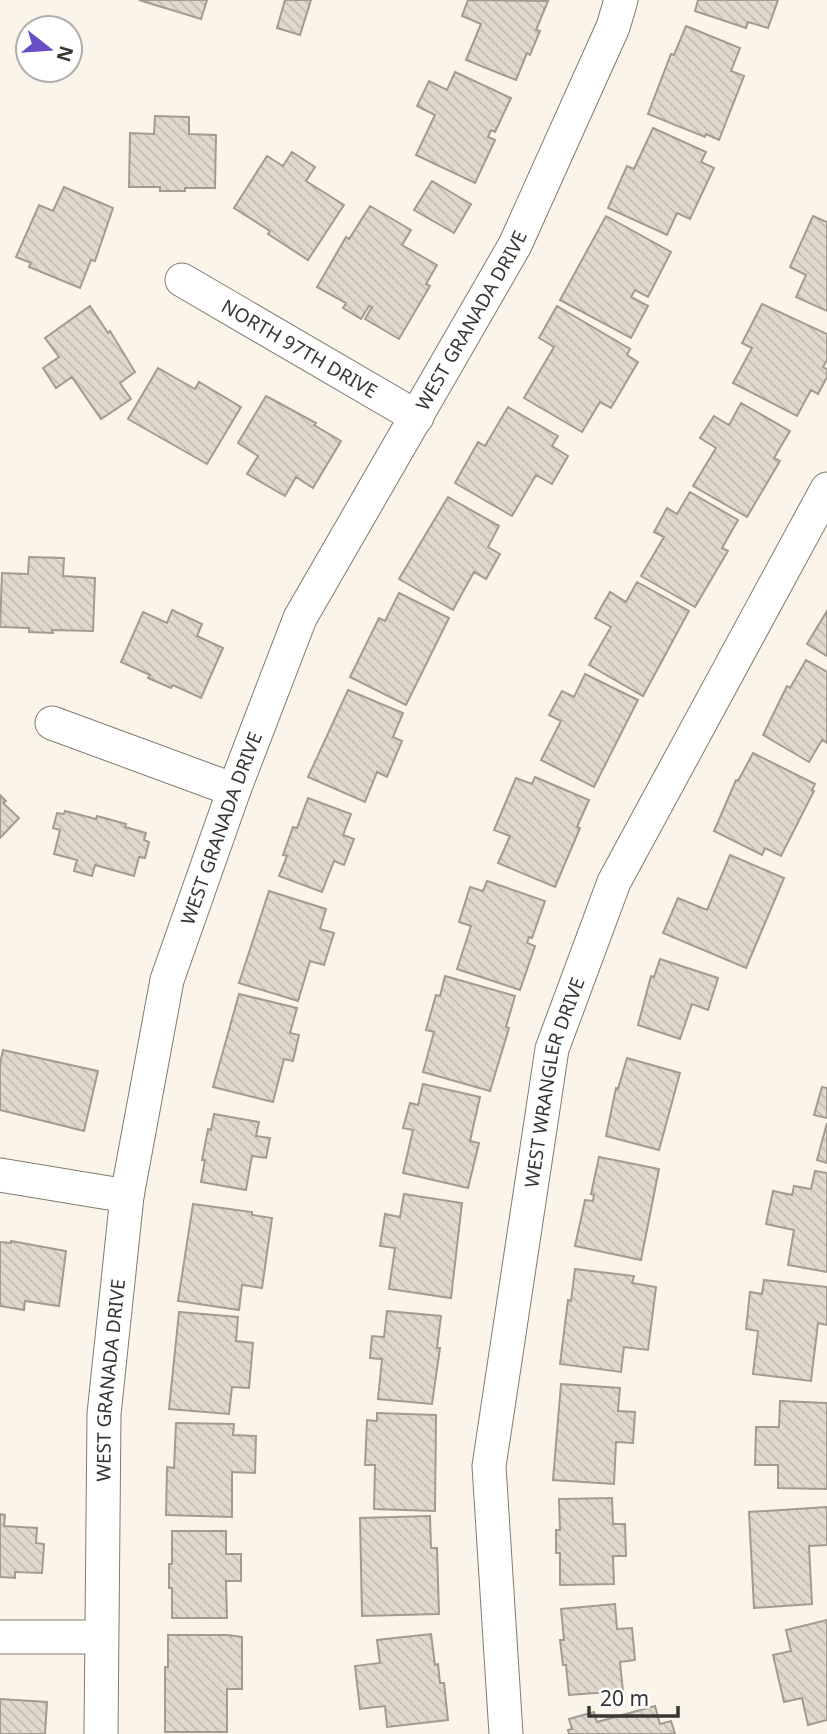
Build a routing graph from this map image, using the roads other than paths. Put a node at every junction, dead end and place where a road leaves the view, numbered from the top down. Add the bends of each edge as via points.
1 (621, 0) edge
2 (182, 280) dead end
3 (417, 417) junction
4 (827, 489) edge
5 (52, 723) dead end
6 (234, 790) junction
7 (0, 1175) edge
8 (127, 1196) junction
9 (0, 1637) edge
10 (101, 1637) junction
11 (101, 1734) edge
12 (506, 1734) edge

1 - 3 street, WEST GRANADA DRIVE via 515,245
2 - 3 street, NORTH 97TH DRIVE
3 - 6 street, WEST GRANADA DRIVE via 300,618
4 - 12 street, WEST WRANGLER DRIVE via 614,882 552,1049 489,1466
5 - 6 street
6 - 8 street, WEST GRANADA DRIVE via 167,981
7 - 8 street
8 - 10 street, WEST GRANADA DRIVE via 104,1415
9 - 10 street
10 - 11 street, WEST GRANADA DRIVE

